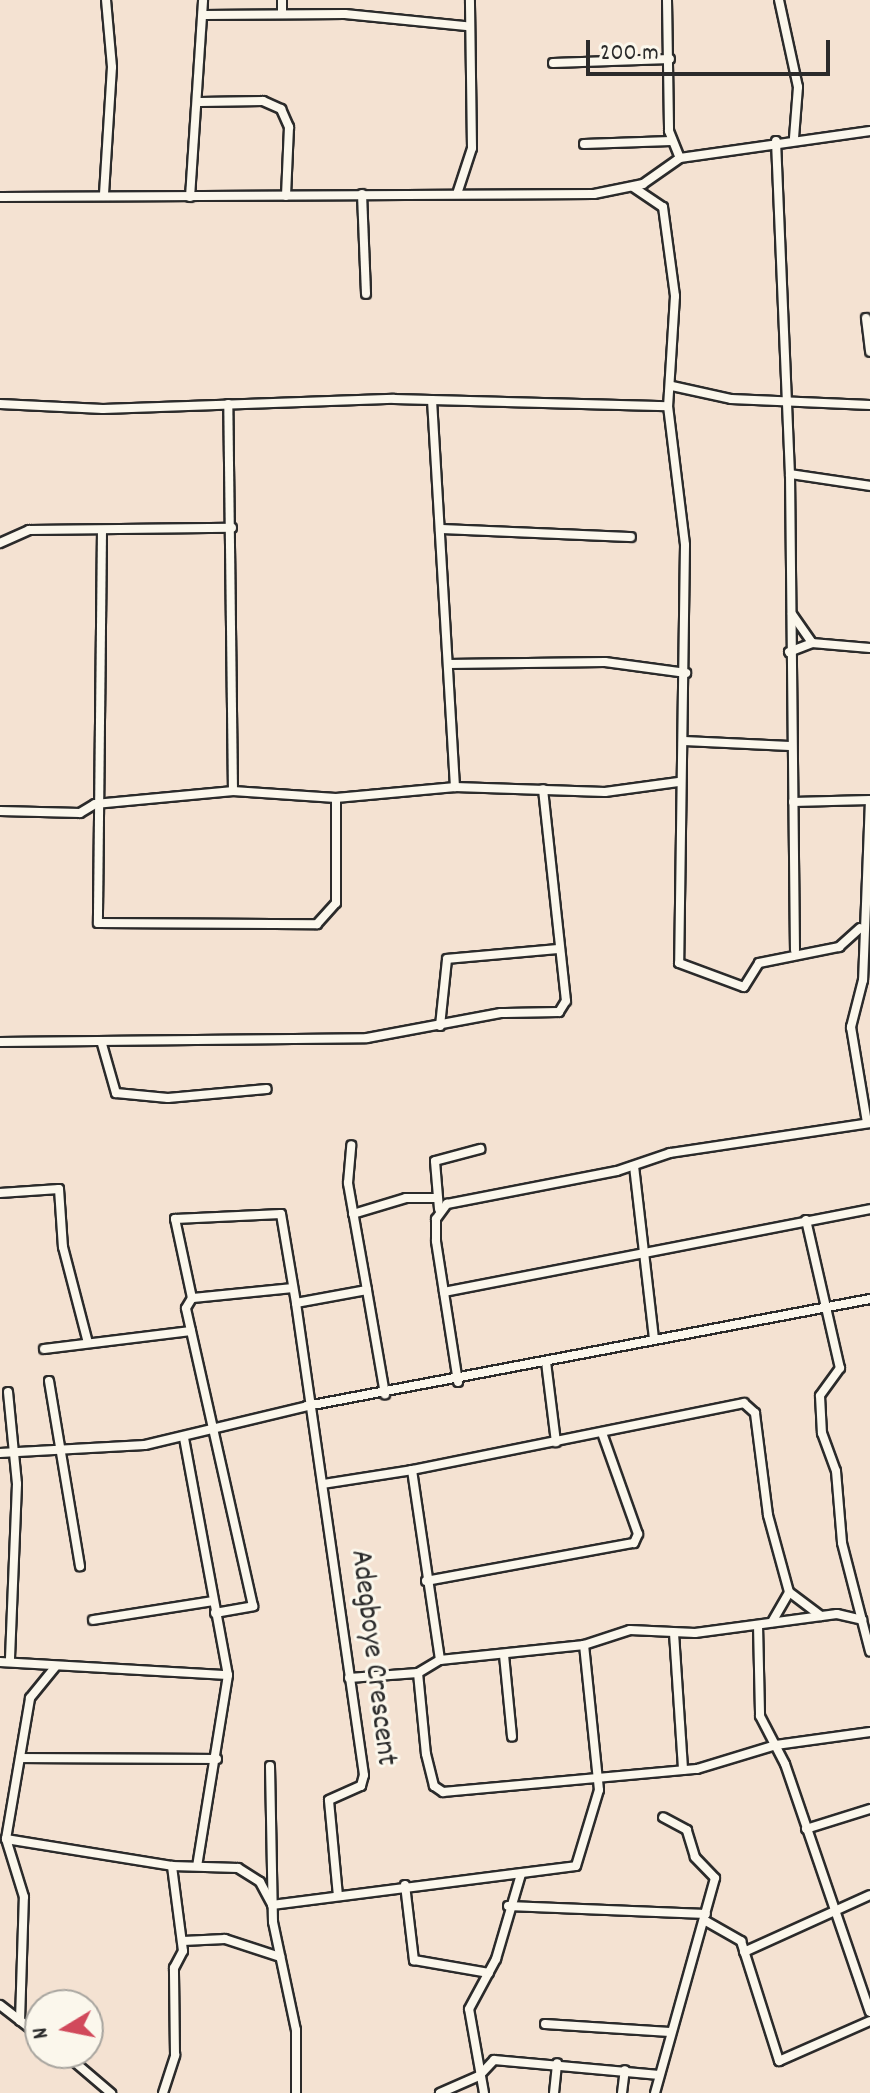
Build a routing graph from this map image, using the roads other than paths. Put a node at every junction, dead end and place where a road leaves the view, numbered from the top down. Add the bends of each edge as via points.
1 (106, 0) edge
2 (203, 0) edge
3 (282, 0) edge
4 (470, 0) edge
5 (667, 0) edge
6 (779, 0) edge
7 (282, 14) junction
8 (204, 15) junction
9 (466, 26) junction
10 (670, 59) junction
11 (553, 63) dead end
12 (200, 102) junction
13 (870, 131) edge
14 (794, 138) junction
15 (671, 141) junction
16 (776, 141) junction
17 (584, 144) dead end
18 (680, 158) junction
19 (655, 177) junction
20 (633, 187) junction
21 (104, 194) junction
22 (362, 194) junction
23 (457, 194) junction
24 (286, 196) junction
25 (0, 197) edge
26 (190, 197) junction
27 (656, 197) junction
28 (366, 294) dead end
29 (866, 318) dead end
30 (870, 352) edge
31 (672, 386) junction
32 (432, 400) junction
33 (783, 400) junction
34 (0, 404) edge
35 (228, 404) junction
36 (870, 405) edge
37 (668, 406) junction
38 (790, 474) junction
39 (870, 486) edge
40 (232, 528) junction
41 (440, 529) junction
42 (102, 531) junction
43 (631, 537) dead end
44 (0, 543) edge
45 (792, 614) junction
46 (812, 643) junction
47 (870, 648) edge
48 (789, 652) junction
49 (448, 664) junction
50 (686, 673) junction
51 (683, 741) junction
52 (791, 746) junction
53 (678, 782) junction
54 (455, 787) junction
55 (543, 789) junction
56 (233, 791) junction
57 (336, 798) junction
58 (793, 802) junction
59 (95, 804) junction
60 (0, 811) edge
61 (860, 928) junction
62 (560, 949) junction
63 (795, 950) junction
64 (440, 1026) junction
65 (0, 1042) edge
66 (102, 1044) junction
67 (267, 1089) dead end
68 (868, 1123) edge
69 (351, 1145) dead end
70 (480, 1149) dead end
71 (634, 1166) junction
72 (0, 1193) edge
73 (437, 1198) junction
74 (439, 1209) junction
75 (870, 1209) edge
76 (353, 1214) junction
77 (806, 1220) junction
78 (645, 1253) junction
79 (292, 1288) junction
80 (367, 1290) junction
81 (444, 1292) junction
82 (192, 1298) junction
83 (870, 1299) edge
84 (296, 1303) junction
85 (823, 1304) junction
86 (191, 1331) junction
87 (654, 1338) junction
88 (88, 1343) junction
89 (44, 1349) dead end
90 (546, 1362) junction
91 (49, 1381) dead end
92 (458, 1382) junction
93 (8, 1392) dead end
94 (385, 1394) junction
95 (307, 1406) junction
96 (212, 1430) junction
97 (602, 1433) junction
98 (184, 1438) junction
99 (556, 1442) junction
100 (62, 1449) junction
101 (0, 1453) edge
102 (16, 1453) junction
103 (412, 1470) junction
104 (323, 1484) junction
105 (80, 1566) dead end
106 (426, 1581) junction
107 (789, 1592) junction
108 (213, 1601) junction
109 (215, 1613) junction
110 (821, 1616) junction
111 (93, 1620) dead end
112 (862, 1620) junction
113 (772, 1622) junction
114 (758, 1625) junction
115 (674, 1633) junction
116 (584, 1645) junction
117 (869, 1646) edge
118 (504, 1655) junction
119 (440, 1660) junction
120 (5, 1662) edge
121 (56, 1666) junction
122 (418, 1673) junction
123 (228, 1675) junction
124 (349, 1678) junction
125 (870, 1732) edge
126 (512, 1737) dead end
127 (776, 1745) junction
128 (20, 1758) junction
129 (217, 1759) junction
130 (270, 1766) dead end
131 (683, 1770) junction
132 (598, 1780) junction
133 (870, 1809) edge
134 (663, 1817) dead end
135 (806, 1829) junction
136 (6, 1839) junction
137 (172, 1866) junction
138 (197, 1866) junction
139 (521, 1874) junction
140 (405, 1885) junction
141 (870, 1895) edge
142 (338, 1896) junction
143 (272, 1905) junction
144 (508, 1906) junction
145 (831, 1908) junction
146 (705, 1917) junction
147 (183, 1941) junction
148 (744, 1952) junction
149 (280, 1957) junction
150 (489, 1973) junction
151 (0, 2005) edge
152 (870, 2012) edge
153 (20, 2021) junction
154 (870, 2021) edge
155 (24, 2024) edge
156 (545, 2024) dead end
157 (670, 2032) junction
158 (557, 2063) junction
159 (83, 2069) edge
160 (625, 2070) junction
161 (659, 2075) junction
162 (479, 2076) junction
163 (111, 2093) edge
164 (163, 2093) edge
165 (296, 2093) edge
166 (440, 2093) edge
167 (484, 2093) edge
168 (554, 2093) edge
169 (622, 2093) edge
170 (655, 2093) edge

1 - 21 street via 112,67
2 - 8 street
3 - 7 street
4 - 9 street
5 - 10 street
6 - 14 street via 798,87
7 - 8 street
7 - 9 street
8 - 12 street
9 - 23 street via 472,148
10 - 11 street
10 - 15 street
12 - 24 street via 263,101 281,109 289,127
12 - 26 street
13 - 14 street
14 - 16 street
15 - 17 street
15 - 18 street
16 - 18 street
16 - 33 street
18 - 19 street
19 - 20 street
19 - 27 street
20 - 23 street
20 - 27 street
21 - 25 street
21 - 26 street
22 - 23 street
22 - 24 street
22 - 28 street
24 - 26 street
27 - 31 street via 666,220 675,296
29 - 30 street
31 - 33 street
31 - 37 street
32 - 35 street
32 - 37 street
32 - 41 street
33 - 36 street
33 - 38 street
34 - 35 street
35 - 40 street
37 - 50 street via 685,545
38 - 39 street
38 - 45 street
40 - 42 street
40 - 56 street
41 - 43 street
41 - 49 street
42 - 44 street via 29,530
42 - 59 street
45 - 46 street
45 - 48 street
46 - 47 street
46 - 48 street
48 - 52 street
49 - 50 street via 605,662
49 - 54 street
50 - 51 street
51 - 52 street
51 - 53 street
52 - 58 street
53 - 55 street via 605,792
53 - 63 street via 683,970 744,987 751,985 754,966
54 - 55 street
54 - 57 street
55 - 62 street
56 - 57 street
56 - 59 street
57 - 59 street via 336,903 317,924 294,925 103,927 95,912
58 - 61 street via 870,800
58 - 63 street
59 - 60 street via 80,813
61 - 63 street via 839,947
61 - 68 street via 863,980 851,1027
62 - 64 street via 447,959
62 - 64 street via 566,1001 559,1012 501,1013
64 - 66 street via 367,1038
65 - 66 street
66 - 67 street via 116,1093 168,1098
68 - 71 street via 670,1153
69 - 76 street
70 - 73 street via 435,1161
71 - 74 street
71 - 78 street
72 - 88 street via 59,1189 63,1247
73 - 74 street
73 - 76 street via 406,1198
74 - 81 street
75 - 77 street
76 - 80 street
77 - 78 street
77 - 85 street
78 - 81 street
78 - 87 street
79 - 82 street
79 - 82 street, Adegboye Crescent via 281,1214 175,1219
79 - 84 street, Adegboye Crescent
80 - 84 street
80 - 94 street
81 - 92 street
82 - 86 street
83 - 85 street
84 - 95 street, Adegboye Crescent
85 - 87 street
85 - 112 street via 835,1328 840,1368 820,1396 822,1433 836,1471 842,1543
86 - 88 street
86 - 96 street
87 - 90 street
88 - 89 street
90 - 92 street
90 - 99 street
91 - 100 street
92 - 94 street
93 - 102 street
94 - 95 street
95 - 96 street
95 - 104 street, Adegboye Crescent
96 - 98 street
96 - 109 street via 253,1606
97 - 99 street
97 - 106 street via 638,1534 634,1543
97 - 107 street via 752,1406
98 - 100 street
98 - 108 street
99 - 103 street
100 - 102 street
100 - 105 street
101 - 102 street
102 - 120 street
103 - 104 street
103 - 106 street
104 - 124 street, Adegboye Crescent
106 - 119 street
107 - 110 street
107 - 113 street
108 - 109 street
108 - 111 street
109 - 123 street
110 - 112 street
110 - 113 street
112 - 117 street
113 - 114 street
114 - 115 street
114 - 127 street via 758,1706
115 - 116 street via 630,1630
115 - 131 street
116 - 118 street
116 - 132 street
118 - 119 street
118 - 126 street
119 - 122 street
120 - 121 street
121 - 123 street
121 - 128 street via 30,1698
122 - 124 street
122 - 132 street via 421,1731 438,1790
123 - 129 street
124 - 142 street, Adegboye Crescent via 364,1775 361,1786 329,1800
125 - 127 street
127 - 131 street
127 - 135 street
128 - 129 street
128 - 136 street
129 - 138 street
130 - 143 street
131 - 132 street
132 - 139 street via 576,1866
133 - 135 street
134 - 146 street via 687,1830 695,1857 714,1873
135 - 145 street
136 - 137 street
136 - 153 street via 24,1897
137 - 138 street
137 - 147 street
138 - 143 street via 250,1874
139 - 140 street
139 - 144 street
140 - 142 street
140 - 150 street via 414,1960
141 - 145 street
142 - 143 street
143 - 149 street
144 - 146 street
144 - 150 street
145 - 148 street
145 - 152 street
146 - 148 street via 733,1932
146 - 157 street
147 - 149 street via 225,1939
147 - 164 street via 174,1968 175,2055
148 - 154 street via 779,2061
149 - 165 street via 296,2030
150 - 162 street via 469,2009
151 - 153 street
153 - 155 street
156 - 157 street
157 - 161 street
158 - 160 street
158 - 162 street via 494,2060
158 - 168 street
159 - 163 street
160 - 161 street
160 - 169 street
161 - 170 street
162 - 166 street
162 - 167 street

